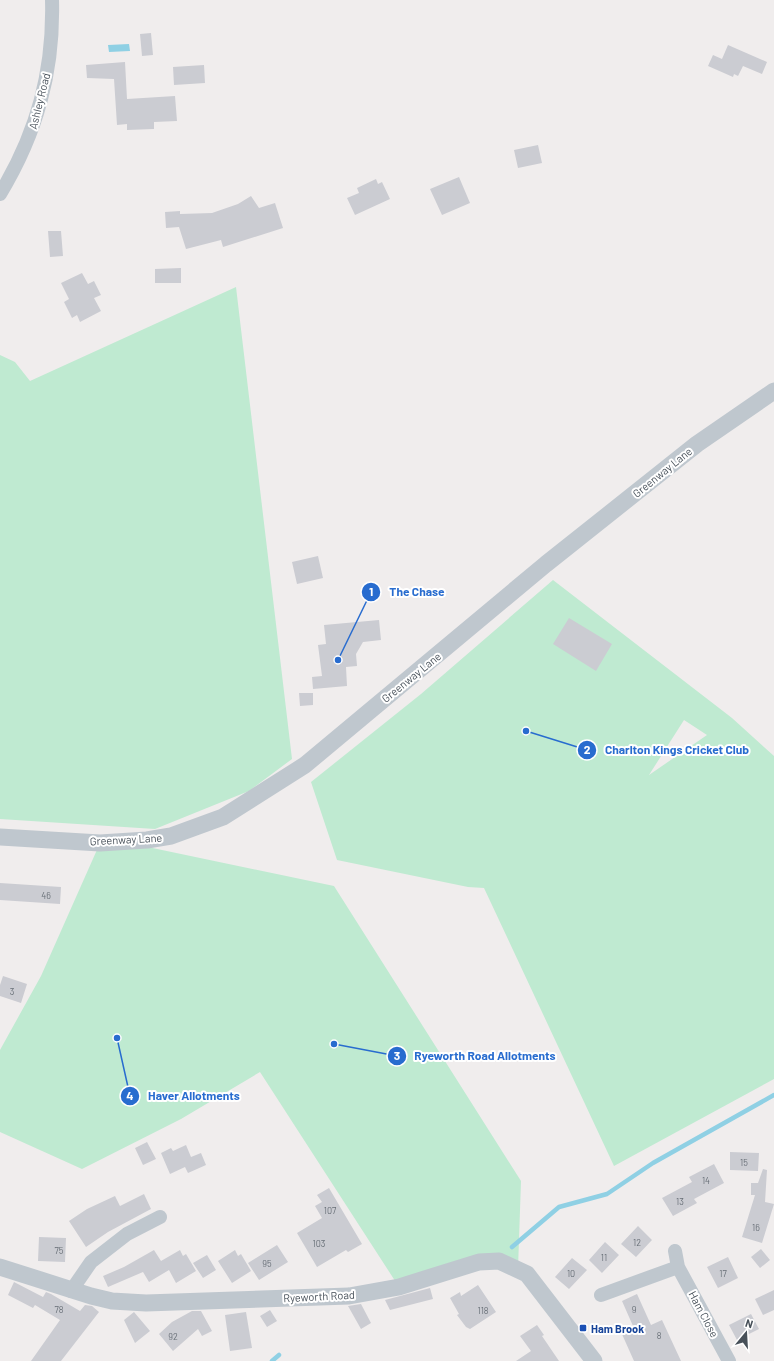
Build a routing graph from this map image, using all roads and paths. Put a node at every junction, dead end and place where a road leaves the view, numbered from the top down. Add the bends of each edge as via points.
1 (52, 0) edge
2 (0, 194) edge
3 (774, 391) edge
4 (0, 838) edge
5 (160, 1217) dead end
6 (675, 1251) dead end
7 (0, 1267) edge
8 (678, 1267) junction
9 (71, 1291) junction
10 (601, 1295) dead end
11 (594, 1361) edge
12 (729, 1361) edge

1 - 2 street, Ashley Road via 48,66 38,112 24,149
3 - 4 street, Greenway Lane via 697,444 552,559 305,765 224,817 171,836 147,840 100,843
5 - 9 street via 127,1234 91,1262
6 - 8 street, Ham Close
7 - 9 street, Ryeworth Road
8 - 10 street
8 - 12 street, Ham Close
9 - 11 street, Ryeworth Road via 112,1300 146,1303 349,1296 398,1287 479,1262 499,1261 527,1274

